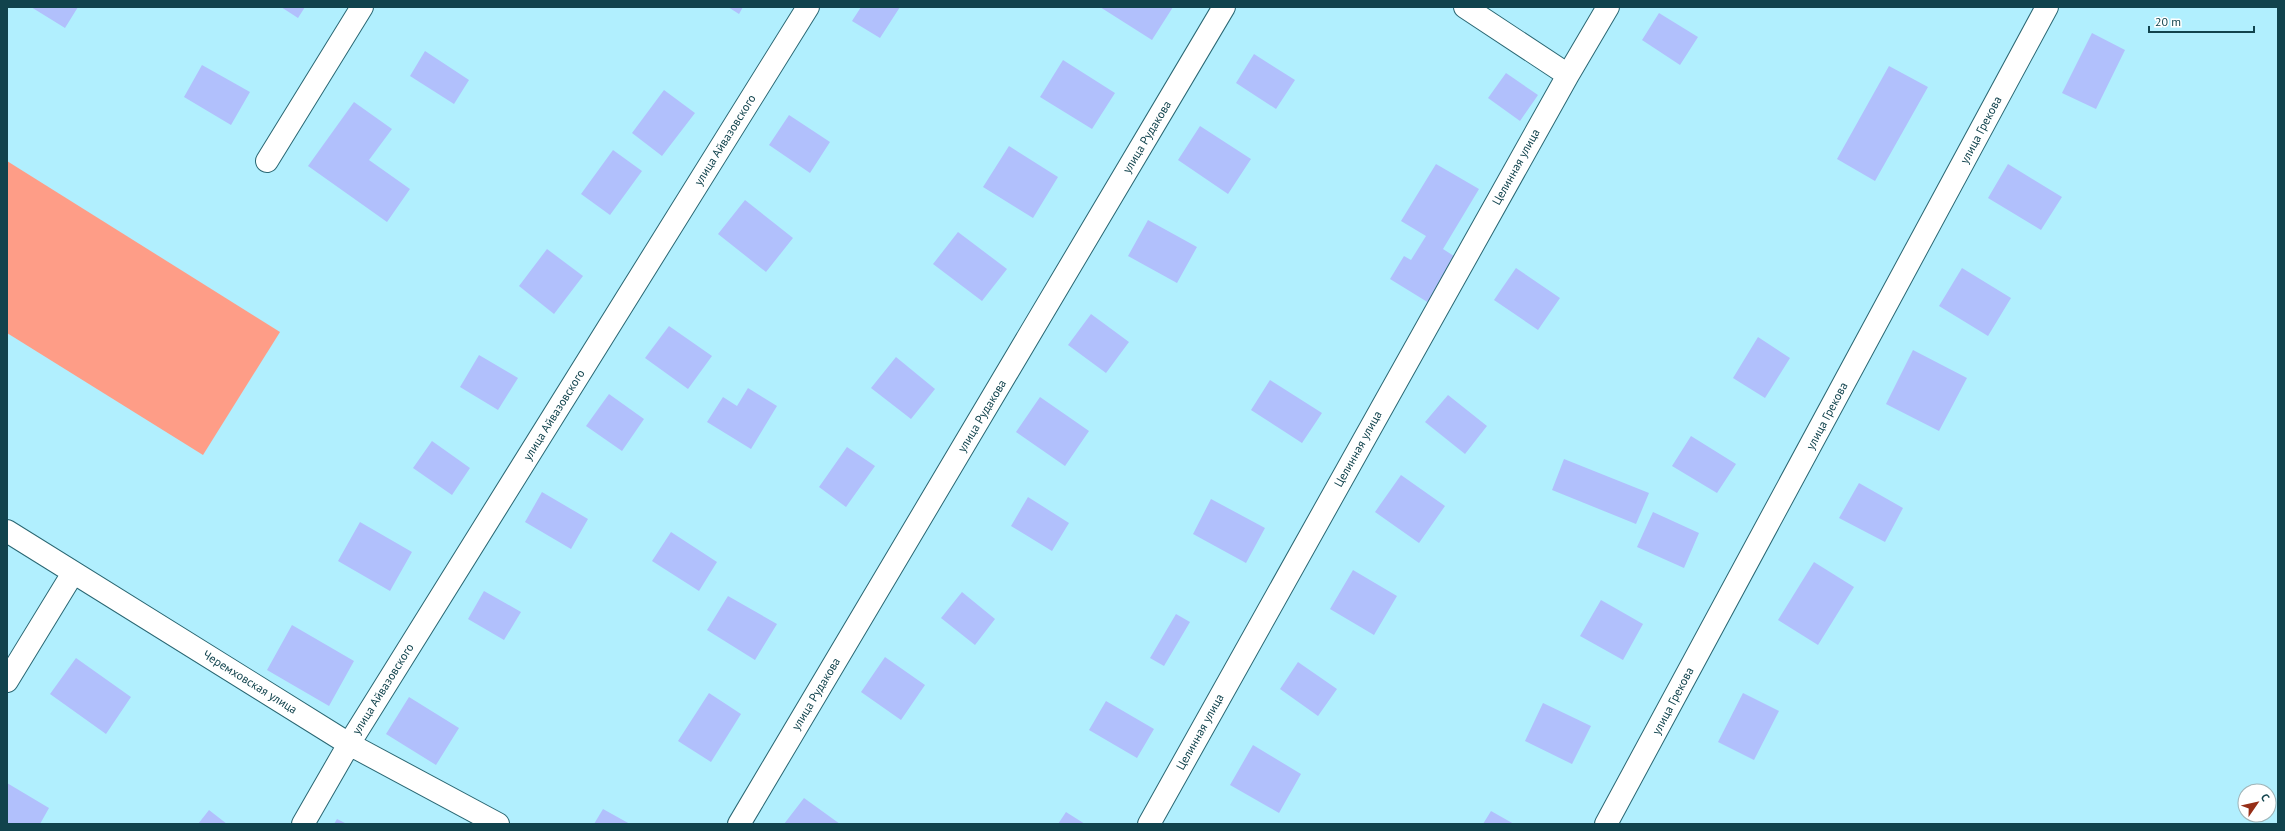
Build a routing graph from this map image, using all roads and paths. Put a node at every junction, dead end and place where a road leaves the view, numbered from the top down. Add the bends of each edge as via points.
1 (362, 7) edge
2 (808, 7) edge
3 (1224, 7) edge
4 (1465, 7) edge
5 (1608, 7) edge
6 (2047, 7) edge
7 (1568, 75) junction
8 (267, 161) dead end
9 (7, 531) edge
10 (73, 573) junction
11 (7, 681) edge
12 (349, 744) junction
13 (304, 824) edge
14 (498, 824) edge
15 (739, 824) edge
16 (1149, 824) edge
17 (1606, 824) edge

1 - 8 street
2 - 12 street, улица Айвазовского
3 - 15 street, улица Рудакова
4 - 7 street
5 - 7 street, Целинная улица
6 - 17 street, улица Грекова
7 - 16 street, Целинная улица
9 - 10 street, Черемховская улица
10 - 11 street
10 - 12 street, Черемховская улица
12 - 13 street, улица Айвазовского
12 - 14 street, Черемховская улица

